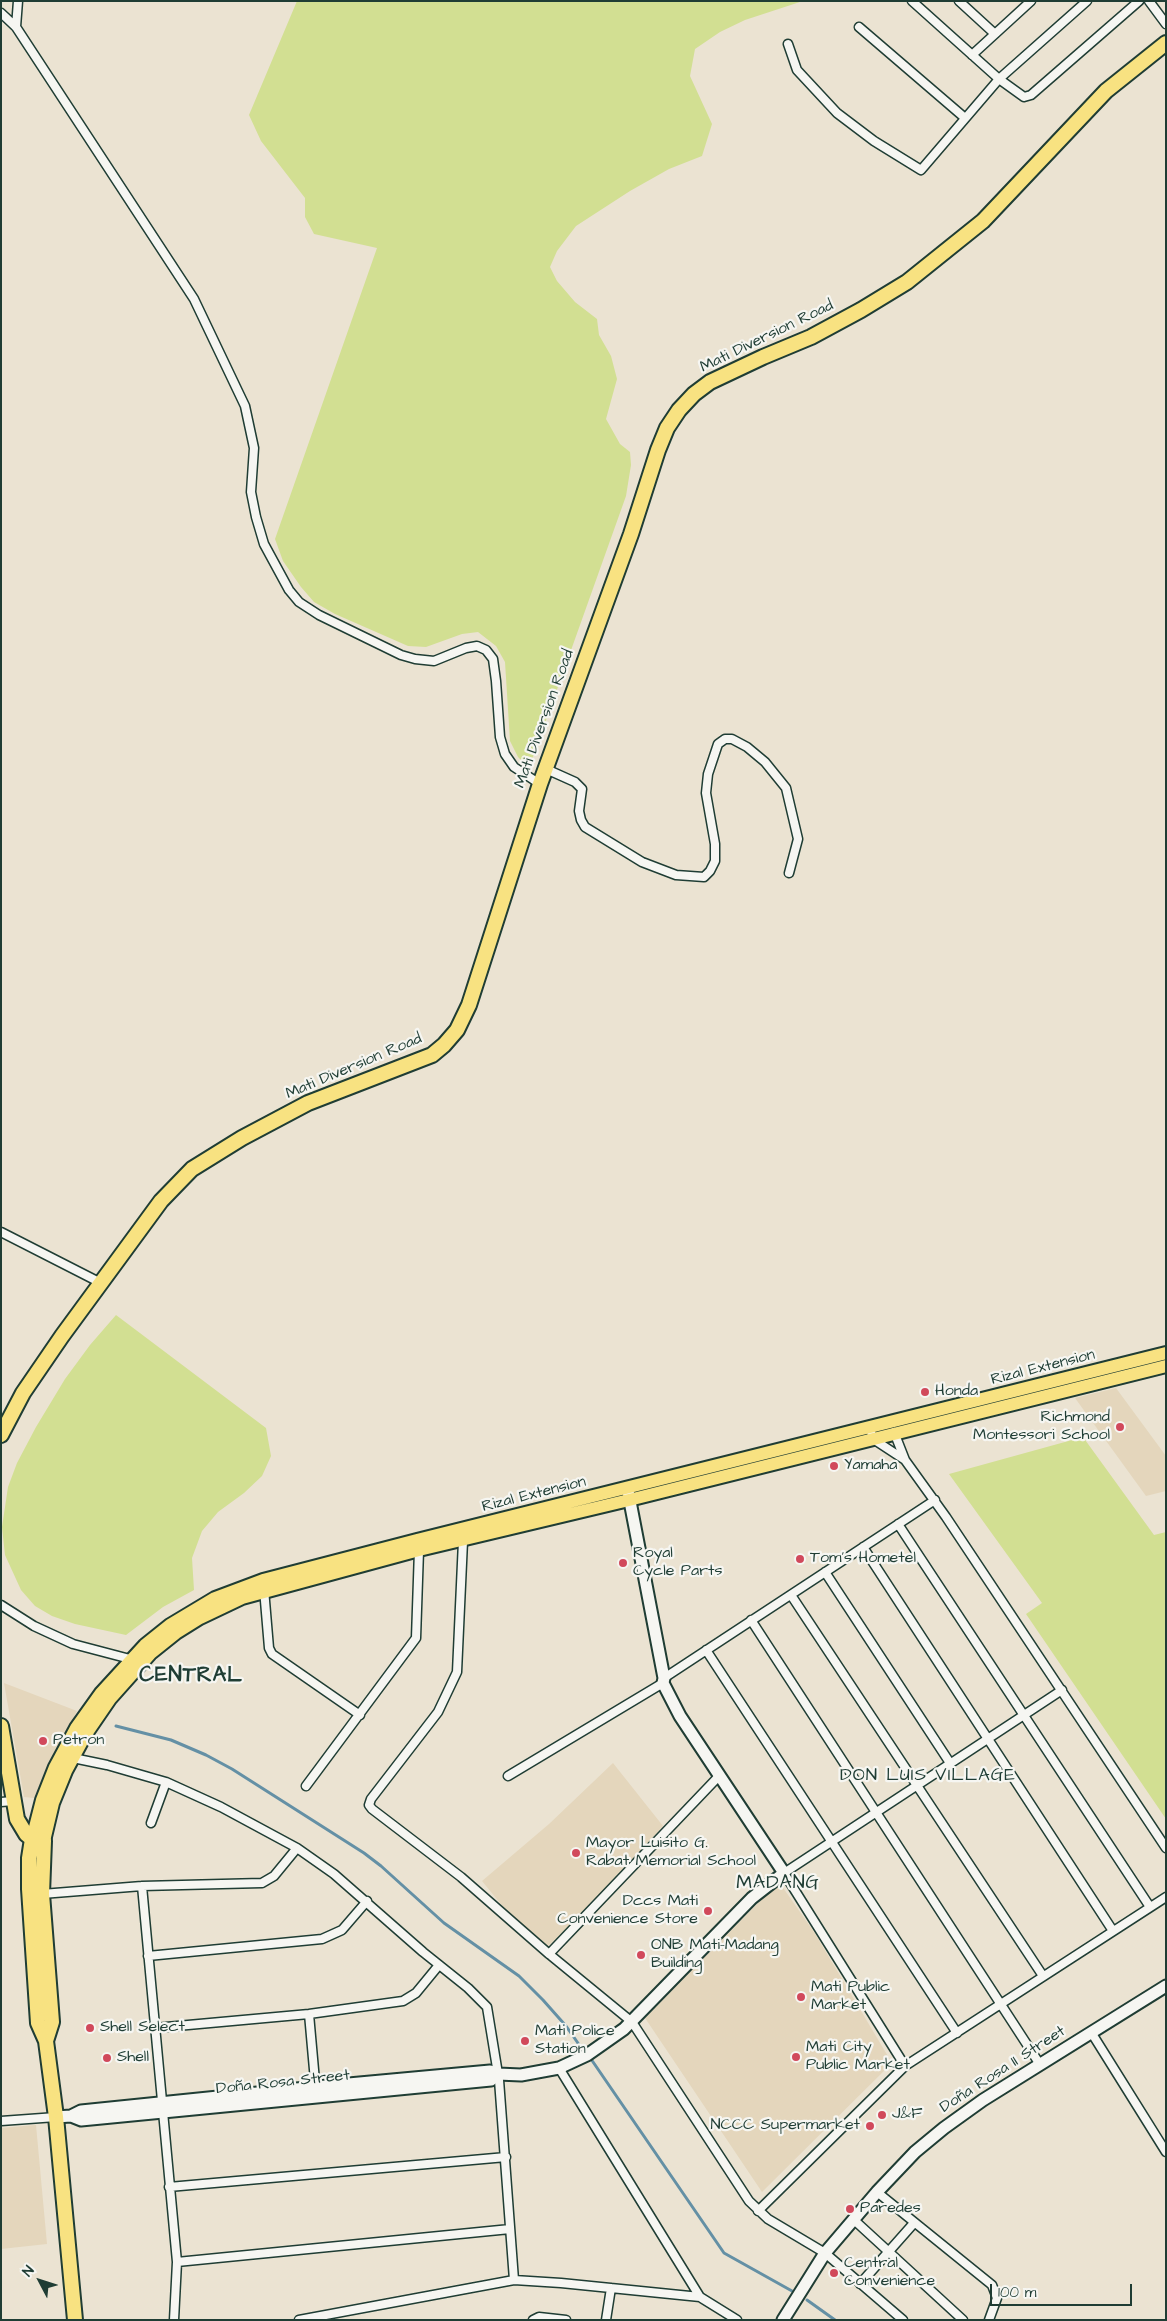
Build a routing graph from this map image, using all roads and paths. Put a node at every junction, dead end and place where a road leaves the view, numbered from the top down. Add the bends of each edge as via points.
1 (18, 1) edge
2 (912, 1) edge
3 (1031, 1) edge
4 (1087, 1) edge
5 (1139, 1) edge
6 (1149, 1) edge
7 (962, 2) edge
8 (1, 12) edge
9 (1166, 24) edge
10 (16, 27) junction
11 (859, 27) dead end
12 (995, 34) junction
13 (1166, 43) edge
14 (788, 44) dead end
15 (972, 55) junction
16 (999, 79) junction
17 (965, 118) junction
18 (546, 769) junction
19 (540, 784) junction
20 (789, 873) dead end
21 (1, 1232) edge
22 (101, 1283) junction
23 (1166, 1354) edge
24 (1166, 1366) edge
25 (893, 1428) junction
26 (872, 1434) junction
27 (1, 1435) edge
28 (905, 1460) junction
29 (628, 1495) junction
30 (935, 1500) junction
31 (898, 1524) junction
32 (463, 1541) junction
33 (863, 1547) junction
34 (419, 1550) junction
35 (825, 1572) junction
36 (264, 1586) junction
37 (791, 1594) junction
38 (1, 1605) edge
39 (751, 1620) junction
40 (706, 1650) junction
41 (134, 1663) junction
42 (663, 1680) junction
43 (1062, 1690) junction
44 (360, 1715) junction
45 (1024, 1715) junction
46 (1, 1726) edge
47 (987, 1739) junction
48 (73, 1758) junction
49 (950, 1764) junction
50 (508, 1776) dead end
51 (719, 1776) junction
52 (166, 1782) junction
53 (306, 1786) dead end
54 (916, 1786) junction
55 (7, 1801) edge
56 (876, 1813) junction
57 (152, 1823) dead end
58 (38, 1840) junction
59 (831, 1842) junction
60 (297, 1848) junction
61 (1166, 1848) edge
62 (784, 1873) junction
63 (142, 1886) junction
64 (42, 1894) junction
65 (1166, 1897) edge
66 (367, 1901) junction
67 (1150, 1907) junction
68 (1113, 1931) junction
69 (549, 1954) junction
70 (148, 1956) junction
71 (440, 1965) junction
72 (1043, 1976) junction
73 (1166, 1986) edge
74 (42, 1987) junction
75 (1001, 2004) junction
76 (309, 2014) junction
77 (632, 2022) junction
78 (155, 2028) junction
79 (1091, 2032) junction
80 (957, 2033) junction
81 (1040, 2063) junction
82 (905, 2066) junction
83 (559, 2068) junction
84 (498, 2074) junction
85 (316, 2092) junction
86 (162, 2107) junction
87 (56, 2116) junction
88 (1, 2120) edge
89 (1163, 2141) edge
90 (1166, 2152) edge
91 (506, 2157) junction
92 (169, 2187) junction
93 (877, 2192) junction
94 (758, 2211) junction
95 (853, 2219) junction
96 (914, 2223) junction
97 (510, 2228) junction
98 (889, 2252) junction
99 (825, 2253) junction
100 (177, 2262) junction
101 (514, 2280) junction
102 (860, 2284) junction
103 (611, 2288) junction
104 (700, 2297) junction
105 (75, 2320) edge
106 (174, 2320) edge
107 (299, 2320) edge
108 (533, 2320) edge
109 (566, 2320) edge
110 (606, 2320) edge
111 (737, 2320) edge
112 (783, 2320) edge
113 (903, 2320) edge
114 (963, 2320) edge
115 (989, 2320) edge

1 - 10 street
2 - 15 street
3 - 12 street
4 - 16 street
5 - 16 street via 1028,96 1020,96
6 - 9 street
7 - 12 street
8 - 10 street
10 - 19 street via 194,299 245,406 254,448 251,492 256,517 264,544 289,590 319,615 408,657 434,661 466,648 477,646 486,650 493,659 500,737 505,754 514,767
11 - 17 street
12 - 15 street
13 - 18 highway, Mati Diversion Road via 1106,91 983,221 907,282 811,336 716,379 694,394 679,410 658,450
14 - 17 street via 797,70 831,107 921,170
15 - 16 street
16 - 17 street
18 - 19 highway, Mati Diversion Road
18 - 20 street via 575,782 582,789 579,811 585,827 642,862 676,874 704,877 715,861 706,793 708,774 718,744 732,739 765,762 786,788 798,839
19 - 22 highway, Mati Diversion Road via 469,1005 457,1030 444,1045 432,1055 308,1103 192,1169 161,1201
21 - 22 street
22 - 27 highway, Mati Diversion Road via 23,1394
23 - 25 main road, Rizal Extension
24 - 25 main road, Rizal Extension
25 - 26 main road, Rizal Extension
25 - 28 street
26 - 28 street
26 - 29 main road, Rizal Extension
28 - 30 street
29 - 32 main road, Rizal Extension
29 - 36 main road, Rizal Extension via 417,1540
29 - 42 street
30 - 31 street
30 - 43 street
31 - 33 street
31 - 45 street
32 - 34 main road, Rizal Extension
32 - 69 street via 457,1672 438,1712 370,1805 461,1877
33 - 35 street
33 - 47 street
34 - 36 main road, Rizal Extension
34 - 44 street via 416,1638
35 - 37 street
35 - 49 street
36 - 41 main road, Rizal Extension via 200,1618
36 - 44 street via 272,1654
37 - 39 street
37 - 54 street
38 - 41 street via 34,1626 72,1644
39 - 40 street
39 - 56 street
40 - 42 street
40 - 59 street
41 - 48 main road, Rizal Extension
41 - 58 main road, Rizal Extension via 91,1706 62,1754 42,1800
42 - 50 street
42 - 51 street via 677,1710
43 - 45 street, Doña Rosa Street
43 - 61 street
44 - 53 street
45 - 47 street, Doña Rosa Street
45 - 67 street
46 - 55 highway
47 - 49 street, Doña Rosa Street
47 - 68 street
48 - 52 street
48 - 58 main road, Rizal Extension
49 - 54 street, Doña Rosa Street
51 - 62 street
51 - 69 street
52 - 57 street
52 - 60 street
54 - 56 street, Doña Rosa Street
54 - 72 street
55 - 58 highway via 21,1827
56 - 59 street, Doña Rosa Street
56 - 75 street
58 - 64 highway
58 - 74 highway via 28,1876
59 - 62 street, Doña Rosa Street
59 - 80 street
60 - 63 street via 274,1876 262,1883
60 - 66 street
62 - 77 street, Doña Rosa Street via 752,1898
62 - 82 street
63 - 64 street
63 - 70 street
64 - 74 highway
65 - 67 street
66 - 70 street via 342,1930 322,1938
66 - 71 street
67 - 68 street
68 - 72 street
69 - 77 street
70 - 78 street
71 - 76 street via 416,1993 403,2001
71 - 84 street via 487,2007
72 - 75 street
73 - 79 street, Doña Rosa II Street
74 - 87 highway via 38,2023 46,2041
75 - 80 street
75 - 81 street
76 - 78 street
76 - 85 street
77 - 83 street, Doña Rosa Street via 587,2055
77 - 94 street via 734,2182
78 - 86 street
79 - 81 street, Doña Rosa II Street
79 - 89 street
80 - 82 street
81 - 93 street, Doña Rosa II Street via 944,2128 915,2152
82 - 94 street
83 - 84 street, Doña Rosa Street
83 - 104 street
84 - 85 street, Doña Rosa Street via 490,2071
84 - 91 street
85 - 86 street, Doña Rosa Street
86 - 87 street, Doña Rosa Street via 81,2111 71,2116
86 - 92 street
87 - 88 street
87 - 105 highway
89 - 90 street
91 - 92 street
91 - 97 street
92 - 100 street
93 - 95 street, Doña Rosa II Street
93 - 96 street
94 - 99 street
95 - 98 street
95 - 99 street, Doña Rosa II Street
96 - 98 street
96 - 115 street via 992,2286 997,2298
97 - 100 street
97 - 101 street
98 - 102 street
98 - 114 street
99 - 102 street
99 - 112 street, Doña Rosa II Street
100 - 106 street
101 - 103 street
101 - 107 street
102 - 113 street
103 - 104 street
103 - 110 street
104 - 111 street
108 - 109 street via 539,2317

